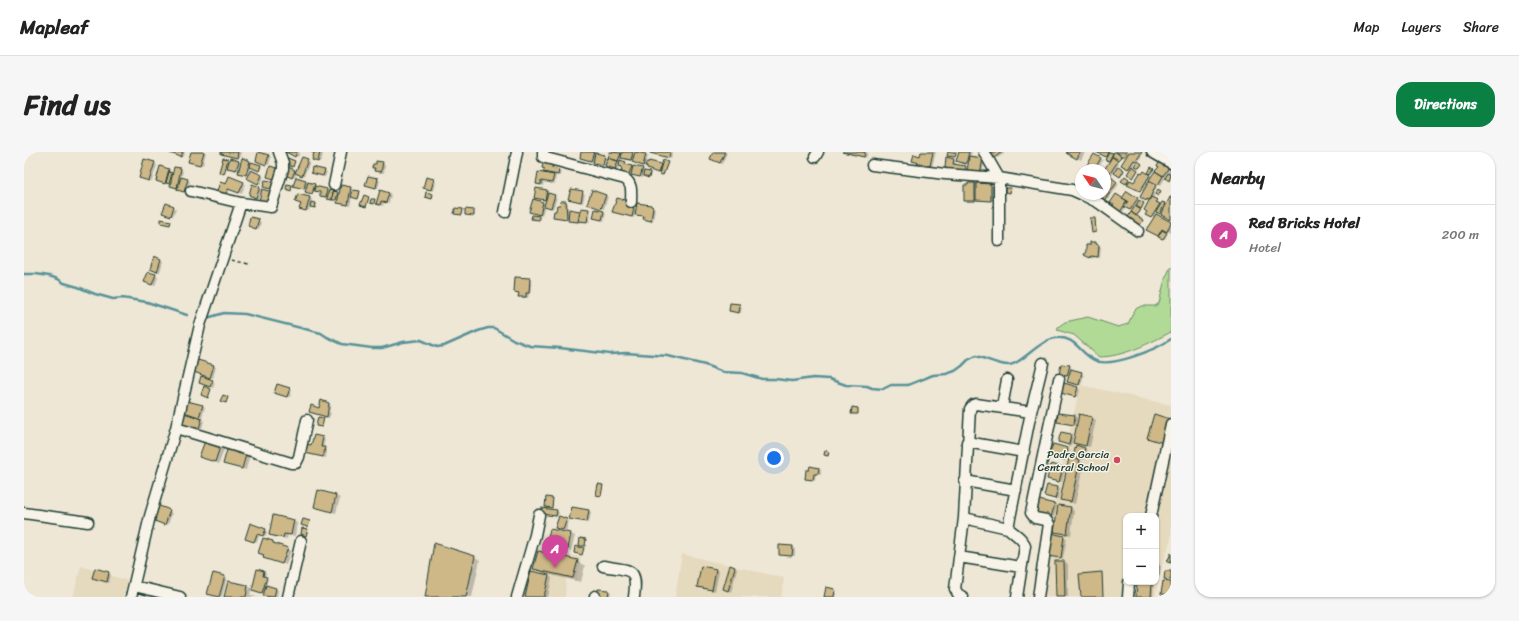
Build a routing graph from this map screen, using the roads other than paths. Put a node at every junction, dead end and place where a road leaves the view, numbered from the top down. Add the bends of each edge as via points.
1 (277, 152) edge
2 (341, 152) edge
3 (516, 152) edge
4 (543, 152) edge
5 (984, 152) edge
6 (1152, 152) edge
7 (1171, 163) edge
8 (872, 165) dead end
9 (999, 178) junction
10 (334, 185) dead end
11 (191, 190) dead end
12 (1075, 191) edge
13 (1093, 200) edge
14 (631, 202) dead end
15 (241, 203) junction
16 (505, 212) dead end
17 (1138, 231) dead end
18 (999, 241) dead end
19 (1043, 363) dead end
20 (1059, 379) dead end
21 (1007, 380) dead end
22 (1002, 407) junction
23 (1031, 412) junction
24 (307, 420) dead end
25 (1171, 424) edge
26 (176, 428) junction
27 (967, 442) junction
28 (1024, 452) junction
29 (965, 481) junction
30 (1016, 490) junction
31 (24, 513) edge
32 (1152, 513) edge
33 (539, 515) dead end
34 (964, 518) junction
35 (88, 522) dead end
36 (1008, 528) junction
37 (301, 541) dead end
38 (959, 557) junction
39 (603, 566) dead end
40 (1021, 567) junction
41 (1129, 585) edge
42 (134, 586) junction
43 (131, 597) edge
44 (180, 597) edge
45 (288, 597) edge
46 (518, 597) edge
47 (634, 597) edge
48 (963, 597) edge
49 (1017, 597) edge
50 (1038, 597) edge
51 (1128, 597) edge

1 - 15 street via 283,169 273,205 267,207
2 - 10 street
3 - 16 street
4 - 14 street via 543,157 546,158 625,179 631,186
5 - 9 street
6 - 7 street
8 - 9 street
9 - 12 street
9 - 18 street
11 - 15 street
13 - 17 street
15 - 26 street via 200,325
19 - 23 street
20 - 50 street via 1031,513 1035,518 1046,520 1049,524
21 - 22 street
22 - 23 street
22 - 27 street via 973,405 970,409
23 - 28 street
24 - 26 street via 296,463
25 - 32 street
26 - 42 street via 151,510
27 - 28 street
27 - 29 street
28 - 30 street
29 - 30 street
29 - 34 street
30 - 36 street
31 - 35 street
33 - 46 street
34 - 36 street
34 - 38 street
36 - 40 street via 1024,542
37 - 45 street
38 - 40 street
38 - 48 street via 955,589
39 - 47 street via 630,572 634,576
40 - 49 street
41 - 51 street
42 - 43 street
42 - 44 street

